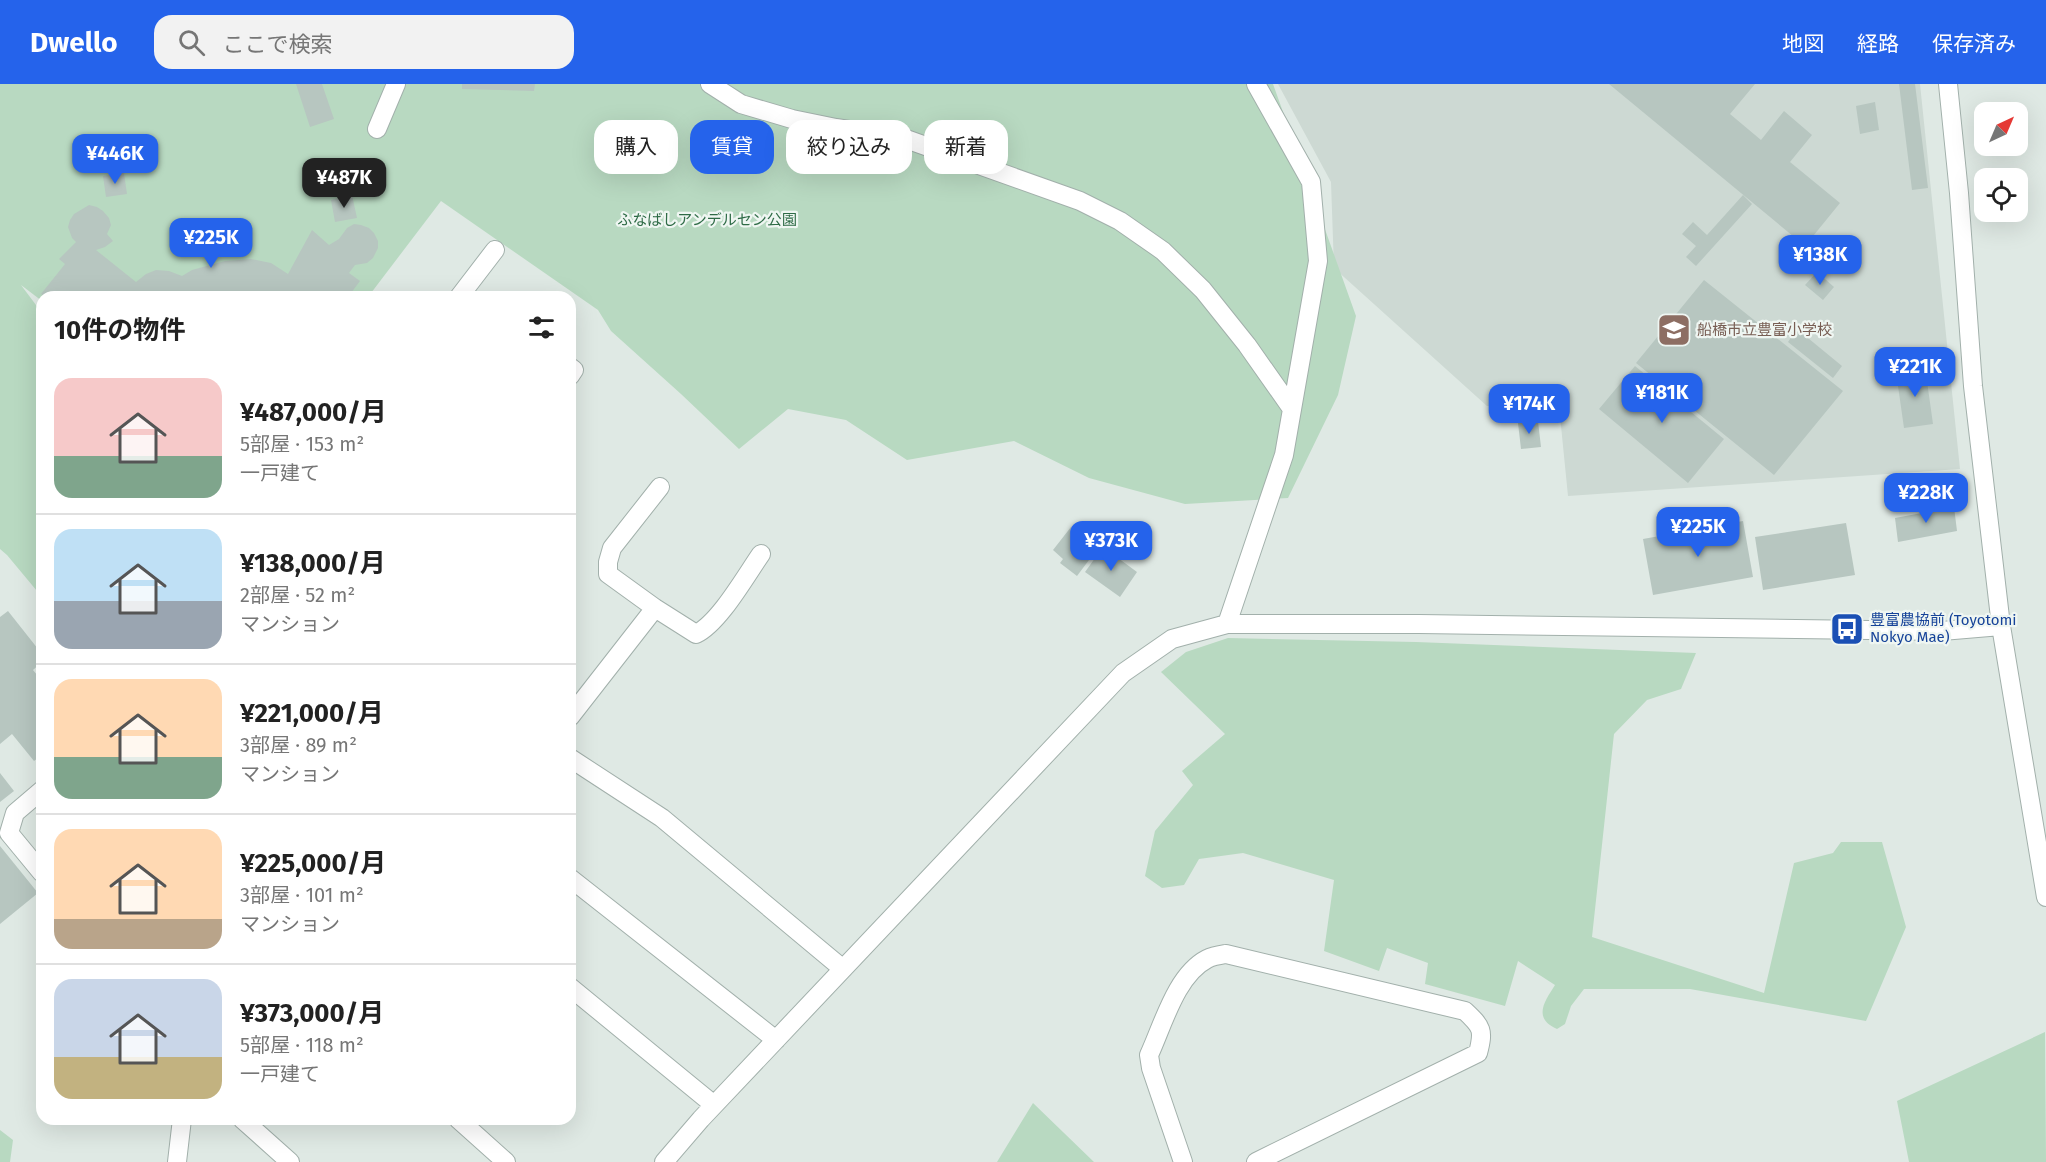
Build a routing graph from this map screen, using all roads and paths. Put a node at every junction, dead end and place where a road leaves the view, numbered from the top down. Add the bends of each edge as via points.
1 (396, 84) edge
2 (710, 84) edge
3 (1256, 84) edge
4 (1948, 84) edge
5 (377, 129) dead end
6 (495, 250) dead end
7 (470, 291) edge
8 (1292, 409) junction
9 (660, 487) dead end
10 (761, 554) dead end
11 (655, 608) junction
12 (1227, 624) junction
13 (2001, 626) junction
14 (576, 709) edge
15 (576, 762) edge
16 (36, 795) edge
17 (36, 866) edge
18 (576, 883) edge
19 (2046, 897) edge
20 (843, 969) junction
21 (576, 992) edge
22 (776, 1040) junction
23 (714, 1106) junction
24 (181, 1125) edge
25 (249, 1125) edge
26 (465, 1125) edge
27 (177, 1162) edge
28 (290, 1162) edge
29 (506, 1162) edge
30 (664, 1162) edge
31 (1183, 1162) edge
32 (1256, 1162) edge

1 - 5 street
2 - 8 street via 741,104 792,119 906,139 1080,201 1120,221 1163,251 1203,290
3 - 8 street via 1311,182 1318,261
4 - 13 street via 1973,386
6 - 7 street
8 - 12 street via 1284,455
9 - 11 street via 612,548 608,562 608,574
10 - 11 street via 716,618 696,634
11 - 14 street
12 - 13 street via 1942,631
12 - 20 street via 1172,639 1123,673
13 - 19 street
15 - 20 street via 662,818
16 - 17 street via 15,813 9,833
18 - 22 street
20 - 22 street
21 - 23 street
22 - 23 street
23 - 30 street
24 - 27 street
25 - 28 street
26 - 29 street
31 - 32 street via 1149,1056 1181,984 1209,957 1226,954 1465,1011 1478,1023 1482,1037 1478,1053

